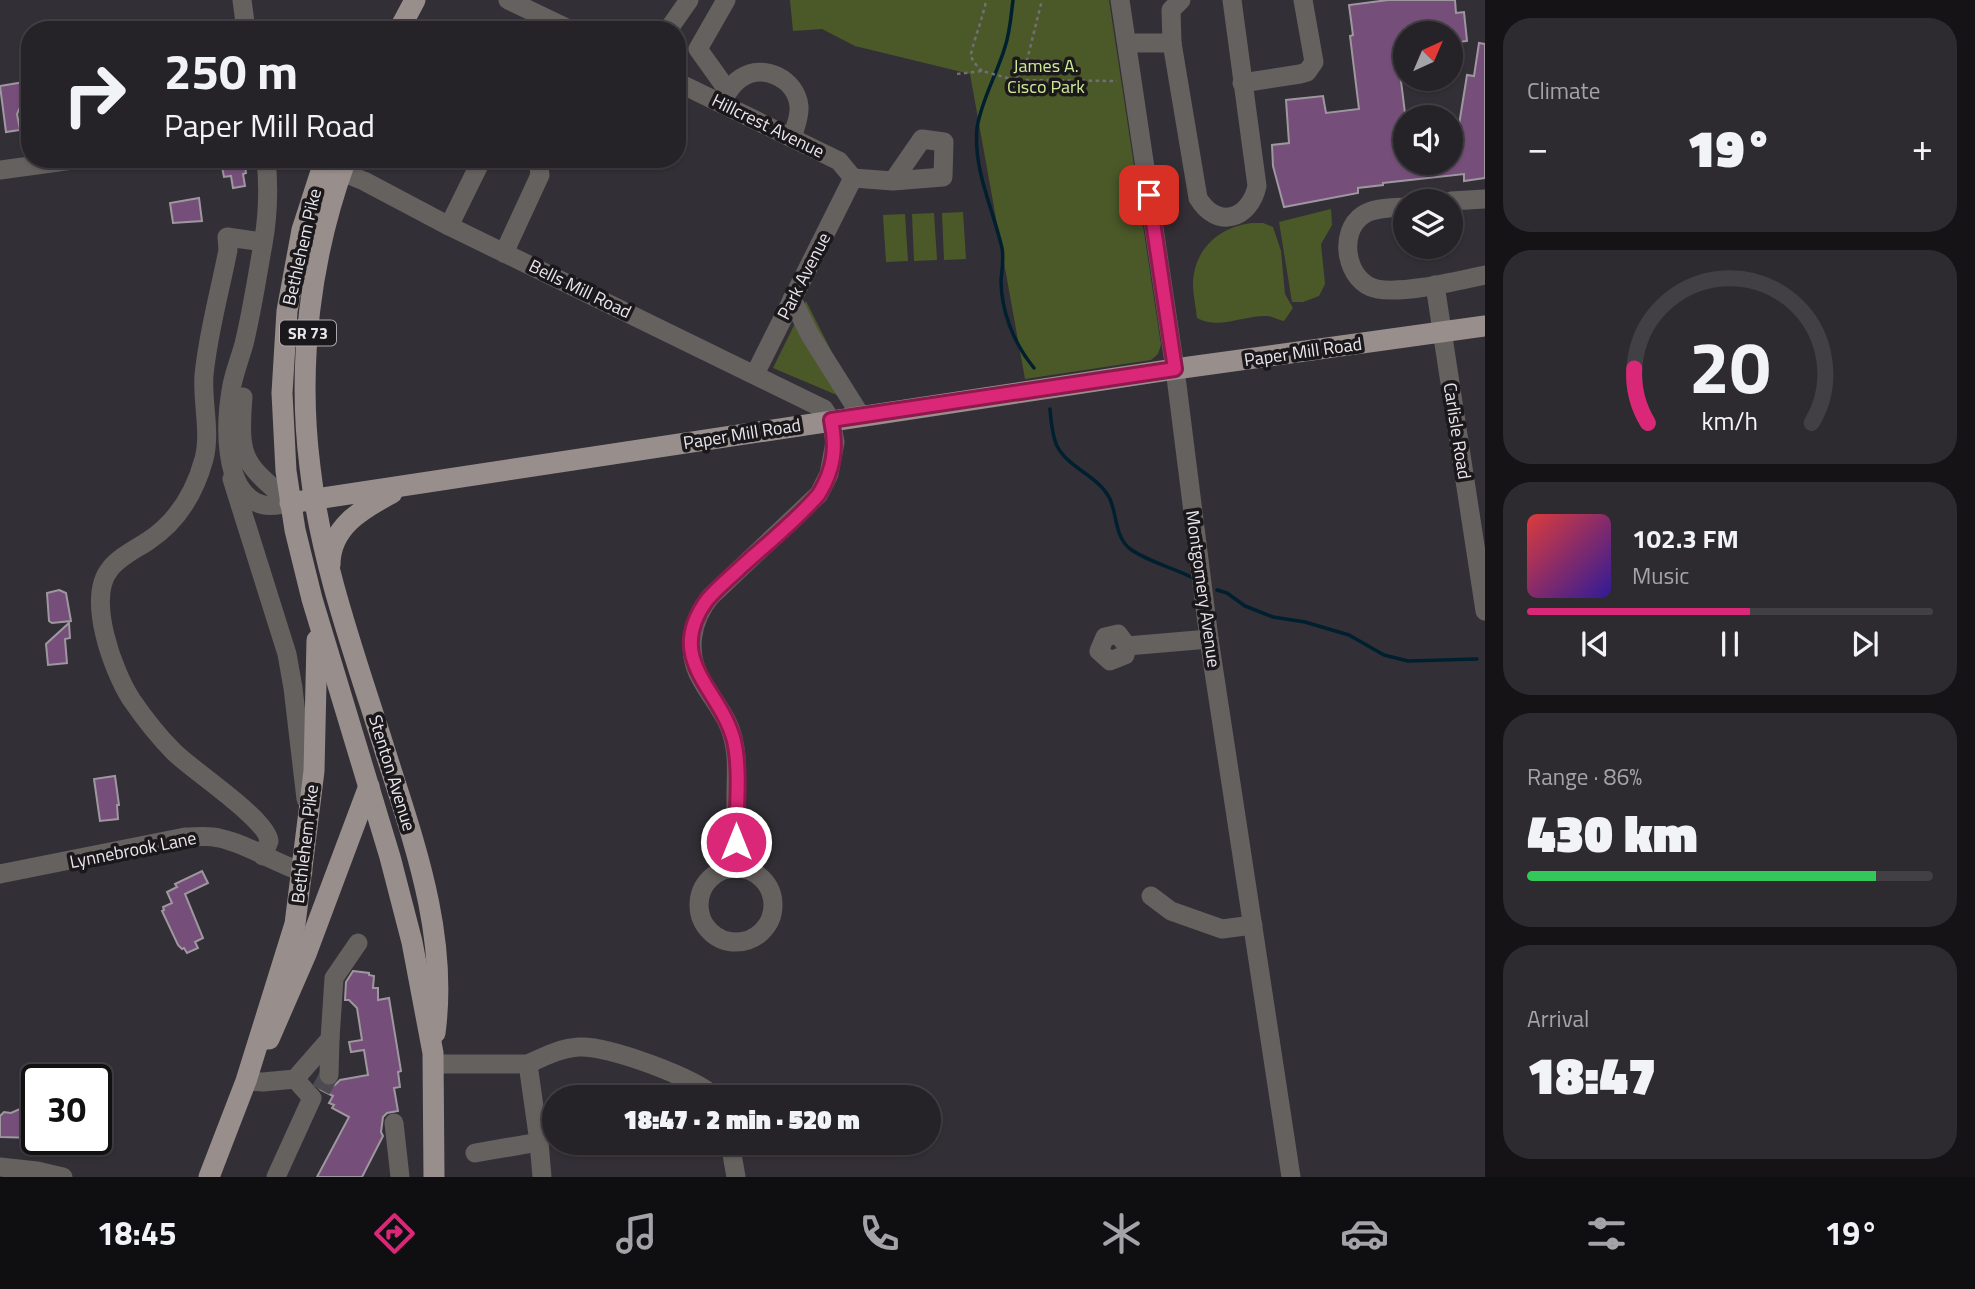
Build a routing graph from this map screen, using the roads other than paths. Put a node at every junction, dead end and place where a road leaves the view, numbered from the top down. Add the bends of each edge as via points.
1 (242, 0) edge
2 (415, 0) edge
3 (508, 0) edge
4 (689, 0) edge
5 (726, 0) edge
6 (1120, 0) edge
7 (1181, 0) edge
8 (1232, 0) edge
9 (1303, 0) edge
10 (245, 21) edge
11 (404, 21) edge
12 (548, 21) edge
13 (674, 21) edge
14 (1127, 43) junction
15 (1172, 43) junction
16 (1242, 83) junction
17 (686, 85) edge
18 (725, 97) junction
19 (792, 138) junction
20 (21, 167) edge
21 (266, 168) edge
22 (332, 168) edge
23 (334, 168) edge
24 (341, 168) edge
25 (478, 168) edge
26 (539, 168) edge
27 (0, 170) edge
28 (853, 178) junction
29 (893, 181) dead end
30 (1485, 200) edge
31 (1463, 201) edge
32 (1393, 208) edge
33 (449, 226) junction
34 (264, 242) junction
35 (504, 253) junction
36 (1485, 275) edge
37 (1435, 285) junction
38 (792, 299) junction
39 (1485, 326) edge
40 (1442, 333) junction
41 (244, 344) junction
42 (1175, 369) junction
43 (755, 374) junction
44 (861, 416) junction
45 (831, 420) junction
46 (230, 460) junction
47 (402, 487) junction
48 (314, 498) junction
49 (290, 503) junction
50 (1481, 564) edge
51 (330, 571) junction
52 (312, 599) junction
53 (1485, 611) edge
54 (1209, 639) junction
55 (1127, 646) dead end
56 (376, 723) junction
57 (369, 787) junction
58 (309, 825) junction
59 (263, 856) junction
60 (736, 867) dead end
61 (303, 872) junction
62 (0, 874) edge
63 (1151, 896) dead end
64 (1253, 925) junction
65 (358, 943) dead end
66 (330, 1039) junction
67 (433, 1058) junction
68 (528, 1064) junction
69 (295, 1079) junction
70 (246, 1081) junction
71 (697, 1085) edge
72 (321, 1088) junction
73 (394, 1123) dead end
74 (539, 1142) junction
75 (475, 1153) dead end
76 (732, 1155) edge
77 (0, 1167) edge
78 (63, 1177) edge
79 (209, 1177) edge
80 (276, 1177) edge
81 (400, 1177) edge
82 (434, 1177) edge
83 (542, 1177) edge
84 (736, 1177) edge
85 (1291, 1177) edge

1 - 10 street
2 - 11 main road
3 - 12 street
4 - 13 street
5 - 18 street via 698,49
6 - 14 street, Montgomery Avenue
7 - 15 street via 1171,10
8 - 16 street
9 - 16 street via 1314,62 1311,67 1300,74
14 - 15 street
14 - 42 street, Montgomery Avenue
15 - 16 street via 1198,198 1210,212 1227,217 1246,211 1257,186
17 - 18 street, Hillcrest Avenue
18 - 19 street, Hillcrest Avenue
18 - 19 street via 743,76 754,72 778,75 788,82 799,103
19 - 28 street, Hillcrest Avenue via 839,161
20 - 27 street
21 - 34 street
22 - 49 main road, Bethlehem Pike via 302,230 290,288 282,393
23 - 48 main road, Bethlehem Pike / SR 73 via 309,320 306,415
24 - 33 street, Bells Mill Road
25 - 33 street
26 - 35 street
28 - 29 street
28 - 38 street, Park Avenue
30 - 31 street
32 - 37 street via 1362,215 1352,225 1348,234 1356,276 1376,289
33 - 35 street, Bells Mill Road
34 - 41 street
34 - 59 street via 228,237 205,364 204,458 189,495 167,527 108,570 101,586 101,612 110,652 130,698 176,754 266,830 269,841
35 - 43 street, Bells Mill Road
36 - 37 street
37 - 40 street, Carlisle Road
38 - 43 street, Park Avenue
38 - 44 street
39 - 40 main road, Paper Mill Road
40 - 42 main road, Paper Mill Road
40 - 50 street, Carlisle Road
41 - 46 street via 229,409
41 - 49 street via 244,452 262,480
42 - 44 main road, Paper Mill Road
42 - 54 street, Montgomery Avenue
43 - 45 street, Bells Mill Road via 824,409
44 - 45 main road, Paper Mill Road
45 - 47 main road, Paper Mill Road
45 - 60 street via 834,457 819,494 711,596 694,628 696,668 735,744
46 - 49 street via 239,483 252,498 266,505
46 - 58 street via 235,492 287,654
47 - 48 main road, Paper Mill Road
47 - 51 main road via 350,520 332,550
48 - 49 main road, Paper Mill Road
48 - 51 main road, Stenton Avenue
49 - 52 main road, Stenton Avenue
50 - 53 street, Carlisle Road
51 - 56 main road, Stenton Avenue
52 - 57 main road, Stenton Avenue
52 - 58 main road, Bethlehem Pike via 317,698
54 - 55 street
54 - 64 street, Montgomery Avenue
56 - 57 main road, Bethlehem Pike
56 - 67 main road, Stenton Avenue via 433,919 440,980
57 - 67 main road, Stenton Avenue via 406,915
57 - 70 main road, Bethlehem Pike via 289,997
58 - 61 main road, Bethlehem Pike
59 - 61 street, Lynnebrook Lane
59 - 62 street, Lynnebrook Lane via 219,838 185,837
61 - 70 main road, Bethlehem Pike via 293,932
63 - 64 street via 1171,911 1222,929
64 - 85 street, Montgomery Avenue
65 - 66 street via 334,978
66 - 69 street
66 - 72 street
67 - 68 street
67 - 82 main road, Stenton Avenue
68 - 71 street via 559,1050 594,1048
68 - 74 street
69 - 70 street
69 - 72 street
70 - 79 main road, Bethlehem Pike
72 - 80 street
73 - 81 street
74 - 75 street
74 - 83 street
76 - 84 street
77 - 78 street

